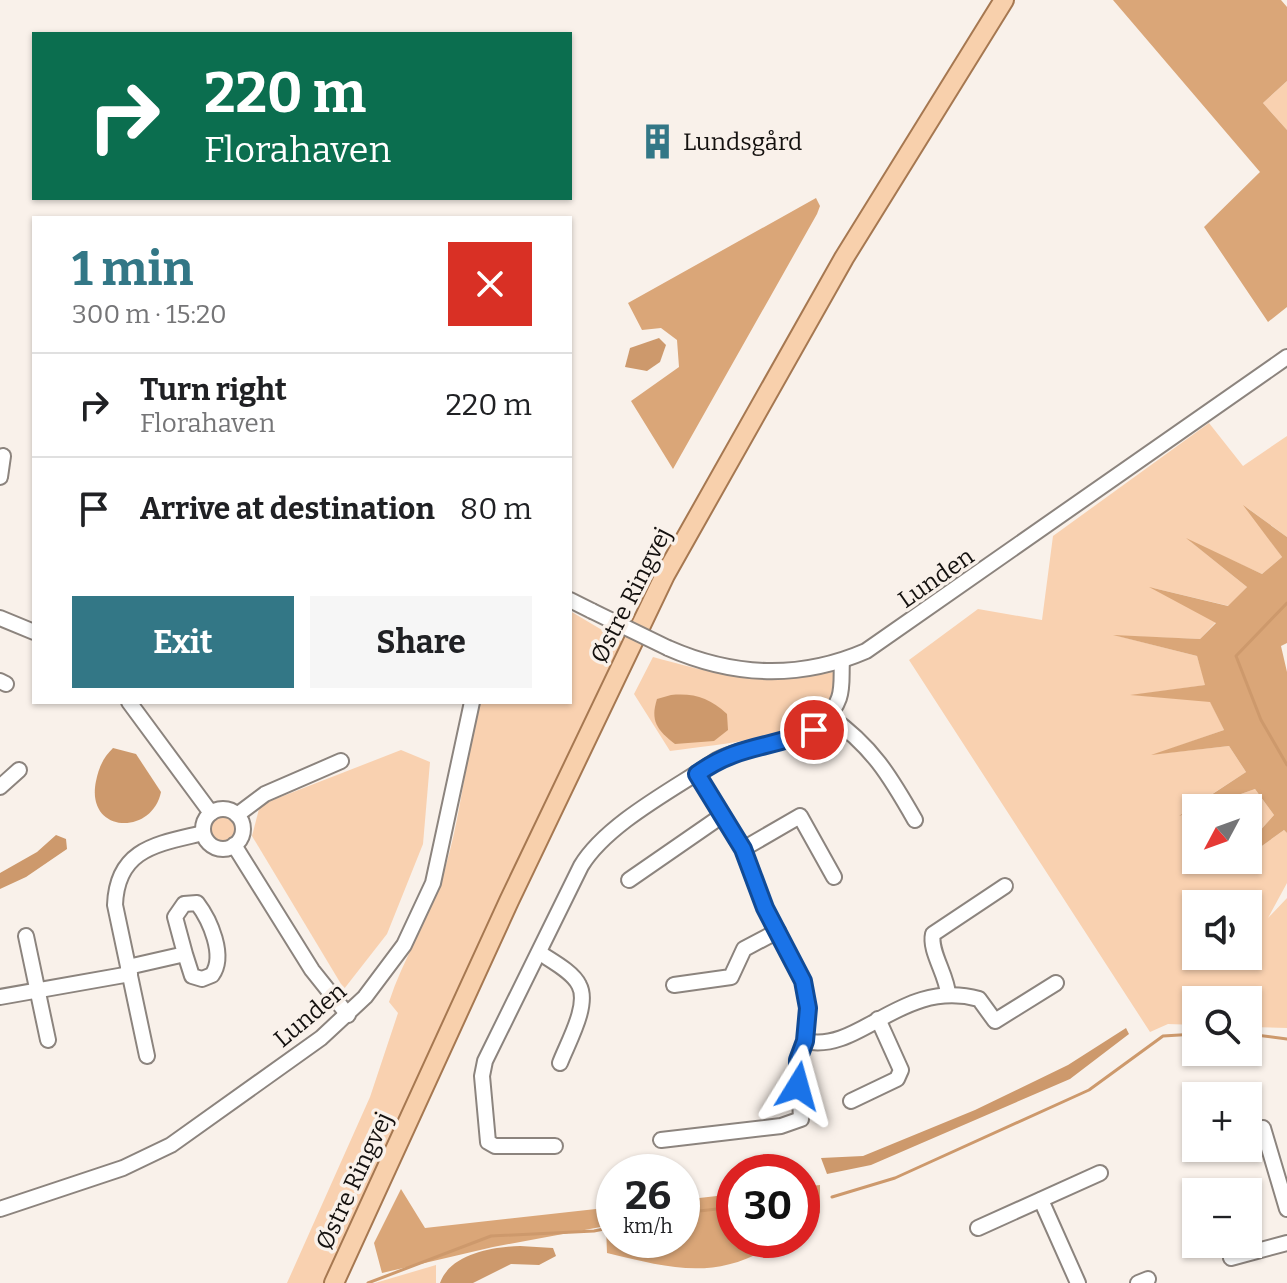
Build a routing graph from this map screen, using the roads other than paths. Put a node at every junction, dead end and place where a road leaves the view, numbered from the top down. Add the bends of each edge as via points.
1 (1004, 0) edge
2 (1287, 357) edge
3 (3, 456) dead end
4 (0, 477) edge
5 (572, 601) edge
6 (0, 618) edge
7 (32, 631) edge
8 (842, 661) junction
9 (133, 704) edge
10 (472, 704) edge
11 (829, 716) junction
12 (341, 761) dead end
13 (19, 770) dead end
14 (697, 774) junction
15 (0, 787) edge
16 (211, 813) junction
17 (237, 815) junction
18 (723, 815) junction
19 (915, 820) dead end
20 (203, 833) junction
21 (234, 845) junction
22 (743, 849) junction
23 (834, 877) dead end
24 (629, 880) dead end
25 (1005, 886) dead end
26 (778, 931) junction
27 (26, 936) dead end
28 (540, 953) junction
29 (185, 954) junction
30 (129, 970) junction
31 (1056, 983) dead end
32 (674, 985) dead end
33 (37, 993) junction
34 (948, 994) junction
35 (0, 997) edge
36 (348, 1015) junction
37 (878, 1019) junction
38 (48, 1040) dead end
39 (805, 1041) junction
40 (147, 1056) dead end
41 (560, 1063) dead end
42 (851, 1101) dead end
43 (1262, 1128) edge
44 (661, 1140) dead end
45 (555, 1146) dead end
46 (1100, 1173) dead end
47 (1041, 1200) junction
48 (0, 1209) edge
49 (1287, 1209) edge
50 (978, 1228) dead end
51 (1287, 1243) edge
52 (1262, 1250) edge
53 (334, 1283) edge
54 (1078, 1283) edge

1 - 53 main road, Østre Ringvej via 844,258 665,575
2 - 8 street, Lunden via 887,639
3 - 4 street
5 - 8 street, Lunden, bridge via 705,664 760,673
6 - 7 street
8 - 11 street via 840,697
9 - 16 street
10 - 36 street, Lunden via 425,907 388,970
11 - 14 street via 814,730 733,752
11 - 19 street via 886,769
12 - 17 street via 265,794
13 - 15 street
14 - 18 street
14 - 28 street via 589,854
16 - 17 street via 222,809
16 - 20 street
17 - 21 street via 242,831
18 - 22 street
18 - 24 street
20 - 21 street via 213,846
20 - 30 street via 152,845 122,872 115,905
21 - 36 street via 312,970
22 - 23 street via 800,816
22 - 26 street
25 - 34 street via 933,934
26 - 32 street via 744,949 731,977
26 - 39 street via 803,981 808,1008
27 - 33 street
28 - 41 street via 579,983 582,993
28 - 45 street via 482,1068 485,1136 495,1146
29 - 29 street via 196,978 207,978 216,970 213,936 197,903 184,904 175,917
29 - 30 street
30 - 33 street
30 - 40 street
31 - 34 street via 995,1021 979,999
33 - 35 street
33 - 38 street
34 - 37 street via 913,1001
36 - 48 street, Lunden via 171,1145 123,1168
37 - 39 street via 835,1041
37 - 42 street via 901,1070 897,1079
39 - 44 street via 798,1060 801,1119
43 - 49 street
46 - 47 street
47 - 50 street
47 - 54 street
51 - 52 street

